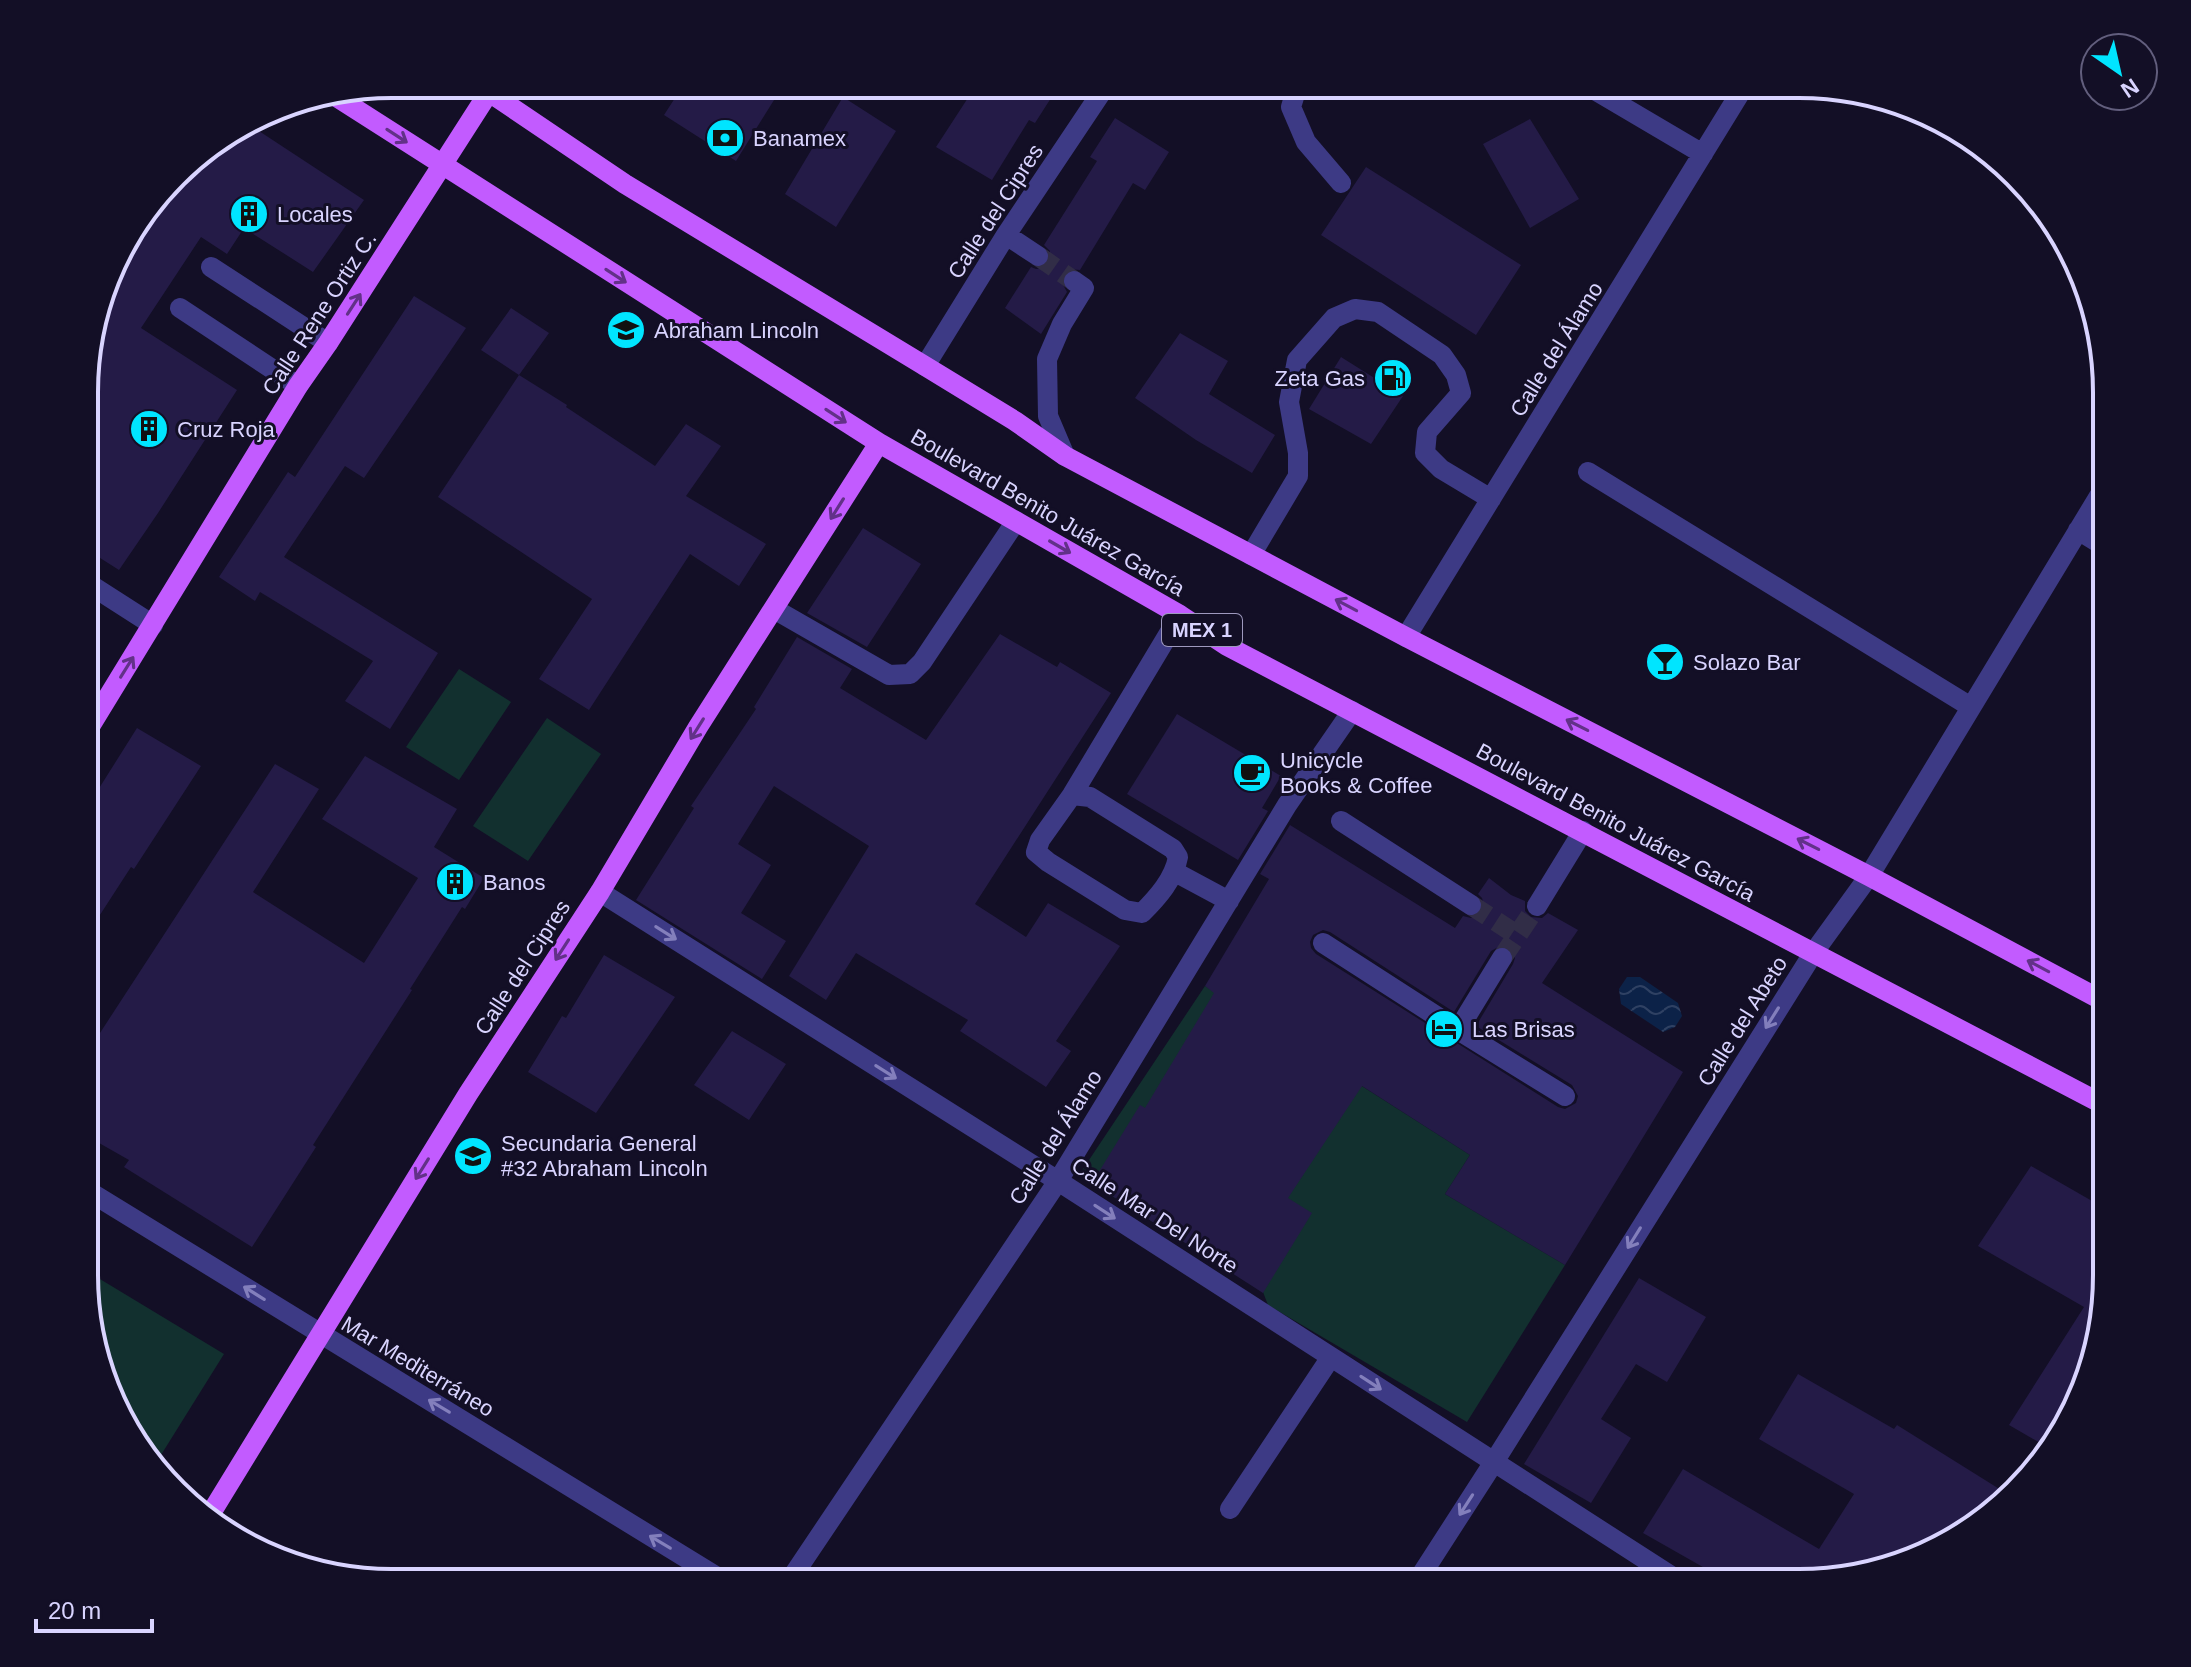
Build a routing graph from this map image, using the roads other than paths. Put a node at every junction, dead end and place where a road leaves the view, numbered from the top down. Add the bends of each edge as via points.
1 (481, 98) edge
2 (503, 98) edge
3 (1098, 98) edge
4 (1294, 98) edge
5 (1608, 98) edge
6 (1737, 98) edge
7 (345, 102) edge
8 (1703, 154) junction
9 (443, 166) junction
10 (1341, 183) dead end
11 (1006, 235) junction
12 (1038, 256) tunnel mouth
13 (211, 267) dead end
14 (1074, 281) dead end
15 (180, 308) dead end
16 (328, 343) junction
17 (925, 366) junction
18 (298, 386) junction
19 (879, 443) junction
20 (1065, 456) junction
21 (1588, 472) dead end
22 (1491, 499) junction
23 (2093, 506) edge
24 (1016, 521) junction
25 (2078, 530) junction
26 (2093, 539) edge
27 (1251, 555) junction
28 (98, 590) edge
29 (774, 609) junction
30 (1180, 615) junction
31 (153, 625) junction
32 (1406, 637) junction
33 (1971, 707) junction
34 (1352, 711) junction
35 (98, 714) edge
36 (1072, 795) junction
37 (1341, 821) dead end
38 (1583, 831) junction
39 (1175, 872) junction
40 (1869, 876) junction
41 (600, 892) junction
42 (1229, 901) junction
43 (1471, 905) tunnel mouth
44 (1537, 906) tunnel mouth
45 (1323, 943) dead end
46 (1814, 952) junction
47 (1502, 958) tunnel mouth
48 (2093, 996) edge
49 (1458, 1030) junction
50 (1565, 1096) dead end
51 (2093, 1099) edge
52 (1058, 1181) junction
53 (98, 1197) edge
54 (321, 1334) junction
55 (1331, 1357) junction
56 (1494, 1462) junction
57 (214, 1509) edge
58 (1230, 1509) dead end
59 (704, 1569) edge
60 (797, 1569) edge
61 (1425, 1569) edge
62 (1646, 1569) edge

1 - 9 main road, Calle Rene Ortiz C.
2 - 17 main road via 625,184
3 - 11 street, Calle del Cipres
4 - 10 street via 1291,107 1306,142
5 - 8 street
6 - 8 street, Calle del Álamo
7 -> 9 main road, Boulevard Benito Juárez García / MEX 1
8 - 22 street, Calle del Álamo
16 -> 9 main road, Calle Rene Ortiz C.
9 -> 19 main road, Boulevard Benito Juárez García / MEX 1
11 - 12 street
11 - 17 street, Calle del Cipres
13 - 16 street
14 - 20 street via 1084,288 1047,359 1048,416
15 - 18 street
16 - 18 main road, Calle Rene Ortiz C.
17 - 20 main road
18 - 31 main road, Calle Rene Ortiz C.
19 - 24 main road, Boulevard Benito Juárez García / MEX 1
19 -> 29 main road, Calle del Cipres
20 - 27 main road
21 - 33 street
22 - 27 street via 1425,453 1427,432 1461,393 1442,355 1378,312 1355,309 1334,318 1297,360 1289,402 1298,476
22 - 32 street, Calle del Álamo
23 - 25 street, Calle del Abeto
24 - 29 street via 910,674 889,675
24 -> 30 main road, Boulevard Benito Juárez García / MEX 1
25 - 26 street
25 - 33 street, Calle del Abeto
32 -> 27 main road
28 - 31 street
29 -> 41 main road, Calle del Cipres
30 - 34 main road, Boulevard Benito Juárez García / MEX 1 via 1227,646
30 - 36 street
35 -> 31 main road, Calle Rene Ortiz C.
40 -> 32 main road
33 - 40 street, Calle del Abeto
34 - 38 main road, Boulevard Benito Juárez García / MEX 1
34 - 42 street, Calle del Álamo
36 - 39 street via 1090,797 1173,849 1178,857
36 - 39 street via 1040,840 1036,852 1048,862 1125,910 1142,913
37 - 43 street
38 - 44 street
38 - 46 main road, Boulevard Benito Juárez García / MEX 1
39 - 42 street
40 - 46 street, Calle del Abeto
48 -> 40 main road
41 -> 52 street, Calle Mar Del Norte
41 -> 54 main road, Calle del Cipres
42 - 52 street, Calle del Álamo
45 - 49 street
46 - 51 main road, Boulevard Benito Juárez García / MEX 1
46 -> 56 street, Calle del Abeto
47 - 49 street
49 - 50 street
52 -> 55 street, Calle Mar Del Norte
52 - 60 street, Calle del Álamo
54 -> 53 street, Mar Mediterráneo
54 - 57 main road, Calle del Cipres
59 -> 54 street, Mar Mediterráneo
55 -> 56 street, Calle Mar Del Norte
55 - 58 street
56 -> 61 street, Calle del Abeto
56 - 62 street, Calle Mar Del Norte

